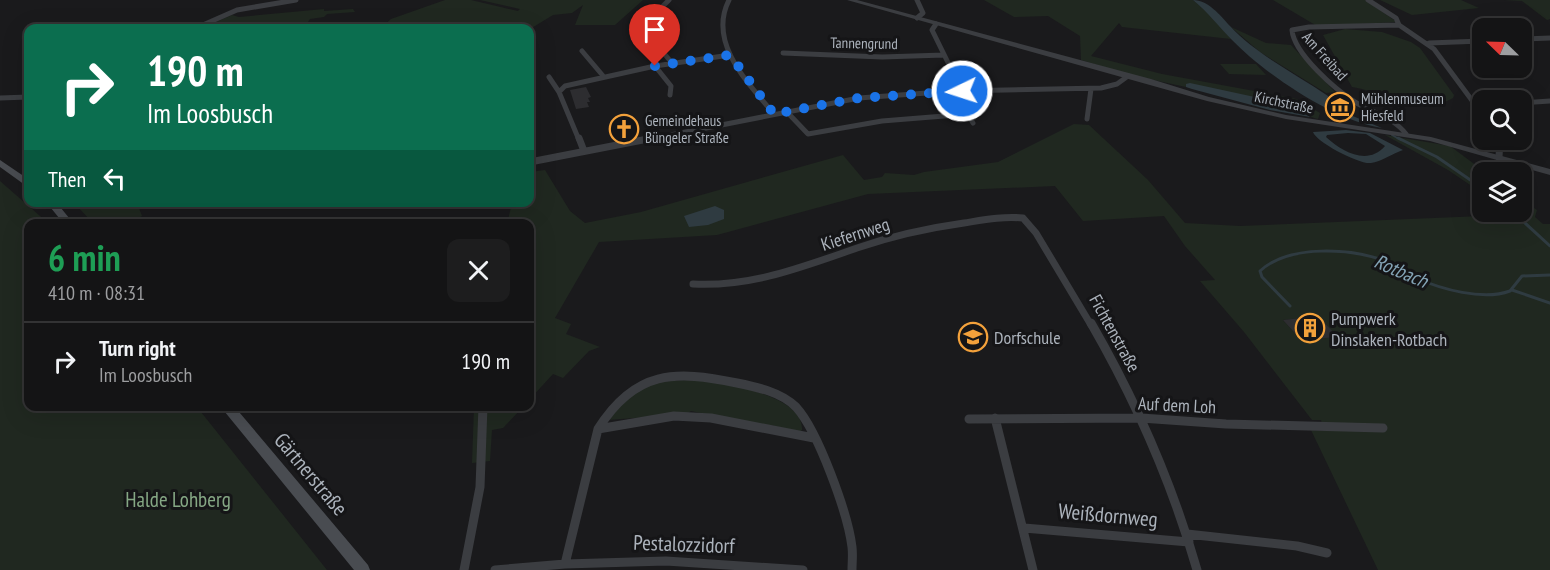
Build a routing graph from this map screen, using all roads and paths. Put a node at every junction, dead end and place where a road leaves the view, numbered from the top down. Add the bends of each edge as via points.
1 (296, 0) edge
2 (669, 0) edge
3 (729, 0) edge
4 (850, 0) edge
5 (917, 0) edge
6 (1368, 0) edge
7 (658, 15) dead end
8 (917, 18) junction
9 (205, 24) edge
10 (936, 24) junction
11 (1399, 25) junction
12 (1550, 38) edge
13 (1532, 39) edge
14 (1472, 41) edge
15 (1429, 43) junction
16 (657, 45) dead end
17 (582, 51) dead end
18 (783, 53) dead end
19 (730, 55) junction
20 (944, 55) junction
21 (672, 63) junction
22 (655, 66) junction
23 (549, 76) dead end
24 (1128, 76) junction
25 (604, 77) junction
26 (1091, 88) junction
27 (954, 91) junction
28 (962, 91) junction
29 (559, 92) junction
30 (670, 95) dead end
31 (24, 97) edge
32 (1472, 97) edge
33 (0, 98) edge
34 (1550, 101) edge
35 (1532, 102) edge
36 (788, 112) junction
37 (774, 114) junction
38 (969, 114) junction
39 (1087, 119) dead end
40 (973, 123) dead end
41 (1406, 134) junction
42 (1499, 150) edge
43 (584, 151) junction
44 (1499, 157) junction
45 (534, 161) edge
46 (0, 163) edge
47 (1550, 171) edge
48 (24, 180) edge
49 (55, 207) edge
50 (65, 219) edge
51 (1027, 220) joint
52 (693, 284) dead end
53 (230, 411) edge
54 (483, 411) edge
55 (995, 418) junction
56 (1141, 418) junction
57 (969, 419) dead end
58 (1383, 428) dead end
59 (598, 429) junction
60 (814, 438) junction
61 (1024, 528) junction
62 (1188, 538) junction
63 (1327, 553) dead end
64 (565, 564) junction
65 (363, 570) edge
66 (464, 570) edge
67 (495, 570) edge
68 (803, 570) edge
69 (852, 570) edge
70 (1033, 570) edge
71 (1197, 570) edge

1 - 9 street via 237,10
2 - 7 street
3 - 19 street via 724,7 724,21
4 - 8 street, Kirchstraße
5 - 8 street, Tannengrund via 923,13
6 - 11 street
8 - 10 street, Kirchstraße
10 - 20 street via 932,30
10 - 24 street, Kirchstraße
11 - 15 street
11 - 41 street, Am Freibad via 1309,27 1292,30 1290,34 1321,73 1350,99 1394,122
12 - 13 street
14 - 15 street
15 - 32 street
16 - 21 street
17 - 25 street
18 - 20 street, Tannengrund
19 - 21 street
19 - 37 street
20 - 28 street
21 - 22 street
22 - 25 street
22 - 30 street via 671,86
23 - 29 street
24 - 26 street via 1111,86
24 - 41 street, Kirchstraße via 1286,117
25 - 29 street via 565,86
26 - 28 street
26 - 39 street
27 - 28 street
27 - 36 street via 859,98
27 - 38 street
29 - 43 street
31 - 33 street
34 - 35 street
36 - 37 street
36 - 38 street via 808,134 882,121
37 - 43 street
38 - 40 street
41 - 44 street, Kirchstraße
42 - 44 street
43 - 45 street
44 - 47 street, Kirchstraße
46 - 48 main road
49 - 50 main road
51 - 52 street, Kiefernweg via 1018,217 949,225 880,241 767,278 716,287
51 - 56 street, Fichtenstraße via 1077,300
53 - 65 main road, Gärtnerstraße
54 - 66 street via 480,487
55 - 56 street, Auf dem Loh
55 - 57 street, Auf dem Loh
55 - 61 street
56 - 58 street, Auf dem Loh
56 - 62 street, Fichtenstraße
59 - 60 street via 674,416 711,418
59 - 60 street via 606,413 626,394 649,381 670,375 703,375 781,395 798,409
59 - 64 street
60 - 69 street via 840,502 852,546
61 - 62 street, Weißdornweg
61 - 70 street
62 - 63 street, Weißdornweg via 1297,546
62 - 71 street, Fichtenstraße
64 - 67 street, Pestalozzidorf
64 - 68 street, Pestalozzidorf via 666,561

